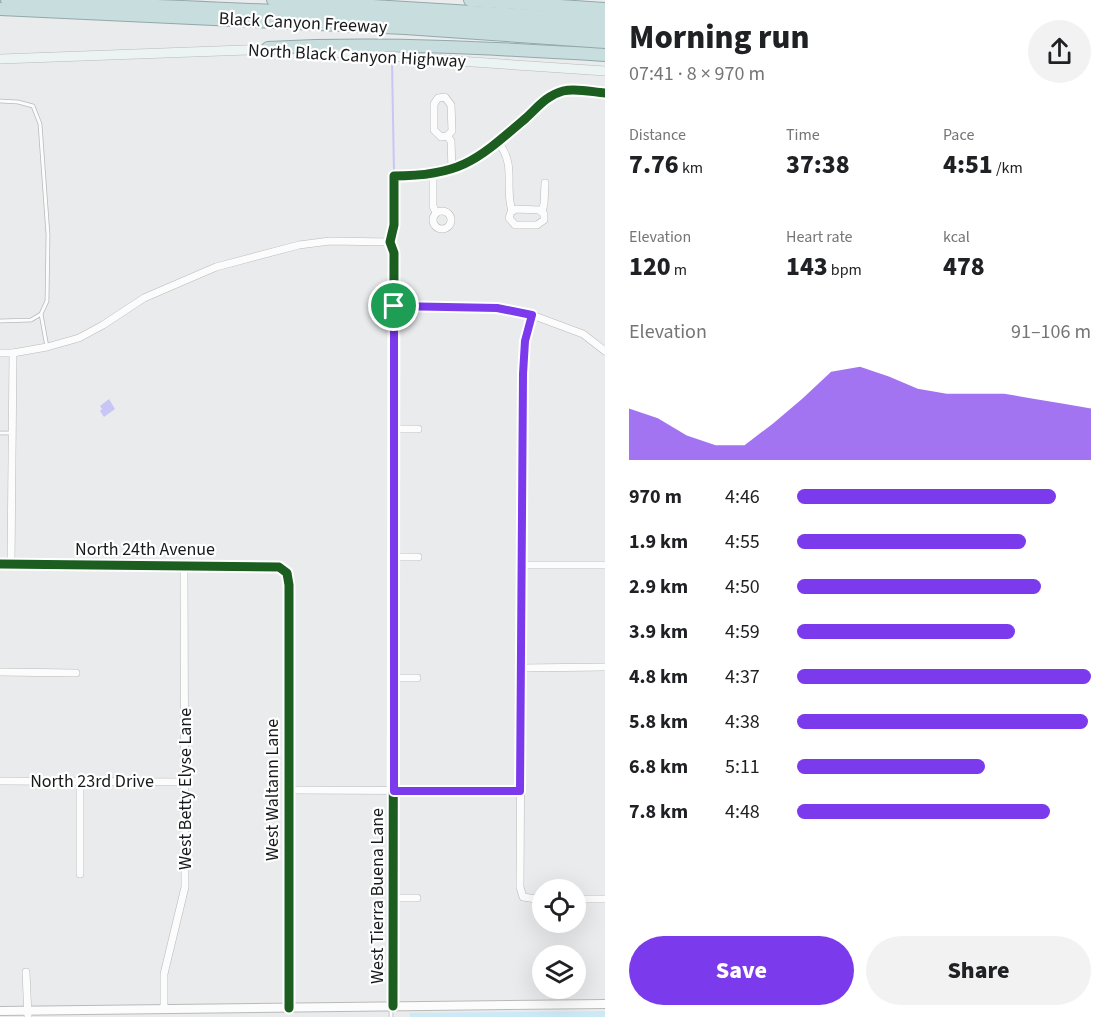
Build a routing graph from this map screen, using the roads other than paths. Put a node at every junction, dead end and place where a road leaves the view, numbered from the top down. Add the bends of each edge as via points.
1 (7, 0) edge
2 (273, 0) edge
3 (470, 0) edge
4 (597, 0) edge
5 (605, 1) edge
6 (0, 9) edge
7 (605, 9) edge
8 (605, 20) edge
9 (605, 31) edge
10 (605, 42) edge
11 (268, 48) junction
12 (605, 55) edge
13 (0, 59) edge
14 (605, 71) edge
15 (605, 93) edge
16 (0, 101) edge
17 (447, 136) junction
18 (498, 142) junction
19 (452, 170) junction
20 (433, 174) junction
21 (544, 183) dead end
22 (512, 211) junction
23 (542, 211) junction
24 (436, 213) dead end
25 (390, 242) junction
26 (394, 306) junction
27 (41, 314) junction
28 (532, 315) junction
29 (0, 321) edge
30 (47, 347) junction
31 (605, 351) edge
32 (0, 353) edge
33 (13, 353) junction
34 (394, 429) junction
35 (418, 429) dead end
36 (0, 433) edge
37 (12, 433) junction
38 (394, 557) junction
39 (418, 557) dead end
40 (0, 564) edge
41 (11, 565) junction
42 (521, 565) junction
43 (605, 565) edge
44 (184, 566) junction
45 (287, 573) joint
46 (605, 667) edge
47 (521, 668) junction
48 (0, 672) edge
49 (76, 673) dead end
50 (394, 678) junction
51 (417, 678) dead end
52 (0, 781) edge
53 (80, 782) junction
54 (185, 782) junction
55 (289, 790) junction
56 (394, 791) junction
57 (520, 791) junction
58 (80, 874) dead end
59 (393, 898) junction
60 (417, 898) dead end
61 (532, 898) edge
62 (586, 899) edge
63 (605, 899) edge
64 (26, 972) dead end
65 (605, 1004) edge
66 (392, 1006) junction
67 (289, 1008) junction
68 (164, 1009) junction
69 (0, 1011) edge
70 (118, 1013) edge
71 (28, 1014) edge
72 (391, 1017) edge

1 - 9 highway via 260,10
2 - 8 highway
3 - 7 highway
4 - 5 highway
6 - 10 highway, Black Canyon Freeway via 405,28
11 - 12 highway via 363,44
11 - 13 main road, North Black Canyon Highway
11 - 14 main road, North Black Canyon Highway
15 - 18 street via 564,91 549,97
16 - 27 lane via 33,106 40,124 48,235 47,301
17 - 17 street via 452,127 451,105 441,97 434,104 434,130 441,137
17 - 19 street via 451,141
18 - 19 street
18 - 22 street via 510,167
19 - 20 street
20 - 24 street
20 - 25 street, West Tierra Buena Lane via 394,176
21 - 23 street
22 - 23 street
22 - 23 street via 510,221 518,225 540,225 544,220
25 - 26 street, West Tierra Buena Lane via 394,253
25 - 30 street via 299,245 216,267 144,298 79,338
26 - 28 street via 497,308
26 - 34 street, West Tierra Buena Lane
27 - 29 lane via 31,320
27 - 30 lane
28 - 31 street via 583,334
28 - 42 street via 523,374
30 - 33 street
32 - 33 street
33 - 37 street
34 - 35 street
34 - 38 street, West Tierra Buena Lane
36 - 37 lane
37 - 41 street
38 - 39 street
38 - 50 street, West Tierra Buena Lane
40 - 41 street, North 24th Avenue
41 - 44 street, North 24th Avenue
42 - 43 street
42 - 47 street
44 - 45 street, North 24th Avenue via 279,567
44 - 54 street, West Betty Elyse Lane
45 - 55 street, West Waltann Lane
46 - 47 street
47 - 57 street
48 - 49 street
50 - 51 street
50 - 56 street, West Tierra Buena Lane
52 - 53 street, North 23rd Drive
53 - 54 street, North 23rd Drive
53 - 58 street
54 - 68 street, West Betty Elyse Lane via 185,887 164,974
55 - 56 street
55 - 67 street, West Waltann Lane
56 - 57 street
56 - 59 street, West Tierra Buena Lane
57 - 61 street via 520,887 523,897
59 - 60 street, West Tierra Buena Lane
59 - 66 street, West Tierra Buena Lane
62 - 63 street
64 - 71 street
65 - 66 street
66 - 67 street
66 - 72 lane
67 - 68 street
68 - 70 street
69 - 71 street
70 - 71 street

